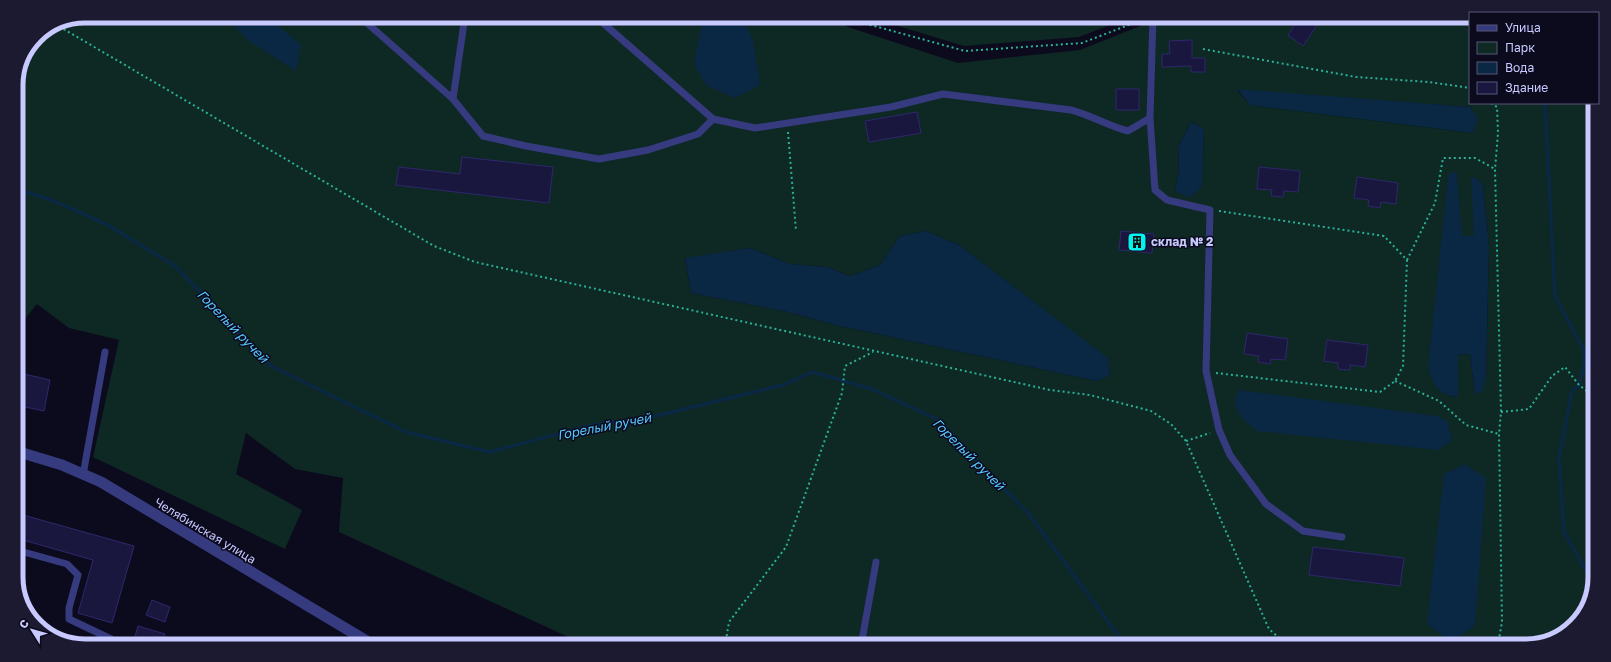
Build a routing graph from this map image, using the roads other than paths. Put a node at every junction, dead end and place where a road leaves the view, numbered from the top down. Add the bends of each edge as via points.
1 (367, 23) edge
2 (464, 23) edge
3 (603, 23) edge
4 (1153, 23) edge
5 (453, 99) junction
6 (1150, 118) junction
7 (712, 119) junction
8 (105, 352) dead end
9 (23, 453) edge
10 (83, 475) junction
11 (1342, 538) dead end
12 (23, 552) edge
13 (876, 562) dead end
14 (111, 639) edge
15 (363, 639) edge
16 (862, 639) edge

1 - 5 lane
2 - 5 lane
3 - 7 lane
4 - 6 lane
5 - 7 lane via 483,136 599,159 648,150 698,134
6 - 7 lane via 1128,131 1071,110 943,94 891,107 755,128
6 - 11 lane via 1155,190 1167,200 1210,210 1206,371 1219,430 1230,456 1266,504 1303,531
8 - 10 lane
9 - 10 street, Челябинская улица
10 - 15 street, Челябинская улица via 100,482
12 - 14 lane via 67,564 78,575 69,608 69,619
13 - 16 lane

